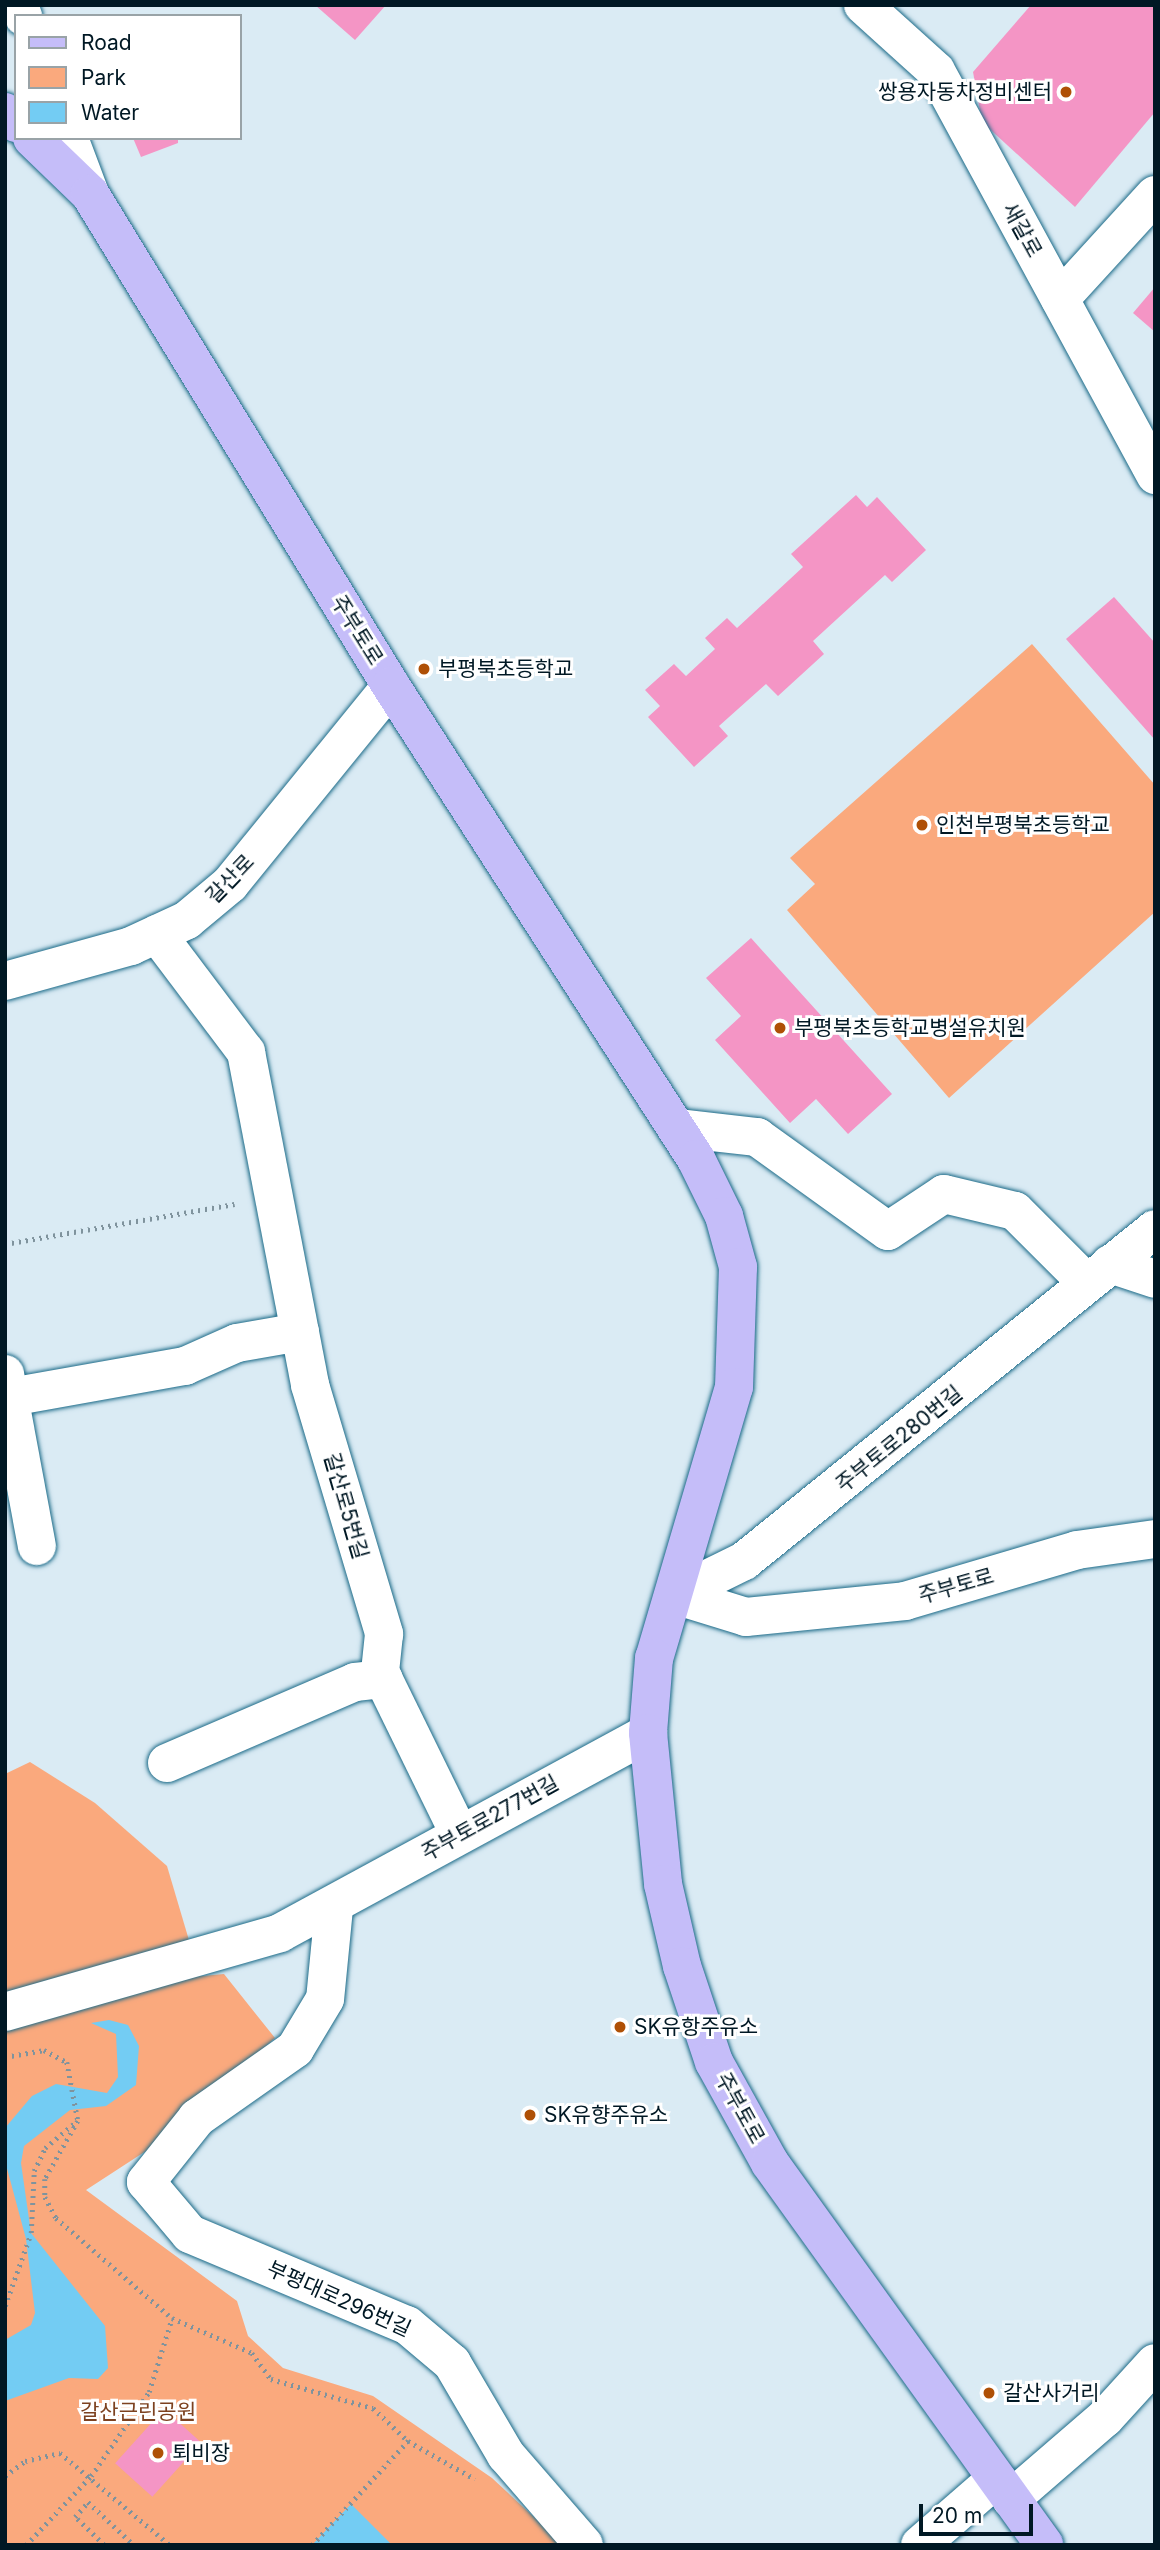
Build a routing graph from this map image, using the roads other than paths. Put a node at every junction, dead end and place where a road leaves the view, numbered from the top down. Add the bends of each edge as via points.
1 (863, 5) edge
2 (34, 140) edge
3 (70, 140) edge
4 (90, 194) junction
5 (1155, 195) edge
6 (1060, 299) junction
7 (1155, 475) edge
8 (391, 686) junction
9 (157, 934) junction
10 (5, 981) edge
11 (677, 1128) junction
12 (1155, 1229) edge
13 (1098, 1273) junction
14 (1155, 1279) edge
15 (300, 1332) junction
16 (6, 1390) edge
17 (1155, 1539) edge
18 (37, 1546) dead end
19 (675, 1595) junction
20 (384, 1679) junction
21 (648, 1733) junction
22 (167, 1763) dead end
23 (459, 1833) junction
24 (334, 1908) junction
25 (5, 2012) edge
26 (1155, 2363) edge
27 (1004, 2489) junction
28 (584, 2545) edge
29 (919, 2545) edge
30 (1044, 2545) edge

1 - 6 street, 새갈로 via 936,71
2 - 4 main road, 주부토로
3 - 4 street
4 - 8 main road, 주부토로
5 - 6 street
6 - 7 street, 새갈로
8 - 9 street, 갈산로 via 230,884 187,920
8 - 11 main road, 주부토로
9 - 10 street, 갈산로
9 - 15 street, 갈산로5번길 via 246,1052
11 - 13 street via 757,1137 888,1231 944,1194 1015,1211
11 - 19 main road, 주부토로 via 724,1216 738,1267 741,1319 717,1461
12 - 13 street, 주부토로280번길
13 - 14 street
13 - 19 street, 주부토로280번길 via 744,1561
15 - 16 street via 237,1343 185,1366
15 - 20 street, 갈산로5번길 via 384,1634
16 - 18 street
17 - 19 street, 주부토로 via 1077,1550 905,1601 746,1618
19 - 21 main road, 주부토로 via 654,1658
20 - 22 street via 355,1682
20 - 23 street, 갈산로5번길
21 - 23 street, 주부토로277번길
21 - 27 main road, 주부토로 via 663,1884 714,2062 770,2163
23 - 24 street, 주부토로277번길
24 - 25 street, 주부토로277번길 via 224,1952
24 - 28 street, 부평대로296번길 via 325,1999 295,2049 197,2118 145,2182 190,2234 407,2325 452,2362 506,2455
26 - 27 street via 1105,2418
27 - 29 street
27 - 30 main road, 주부토로

